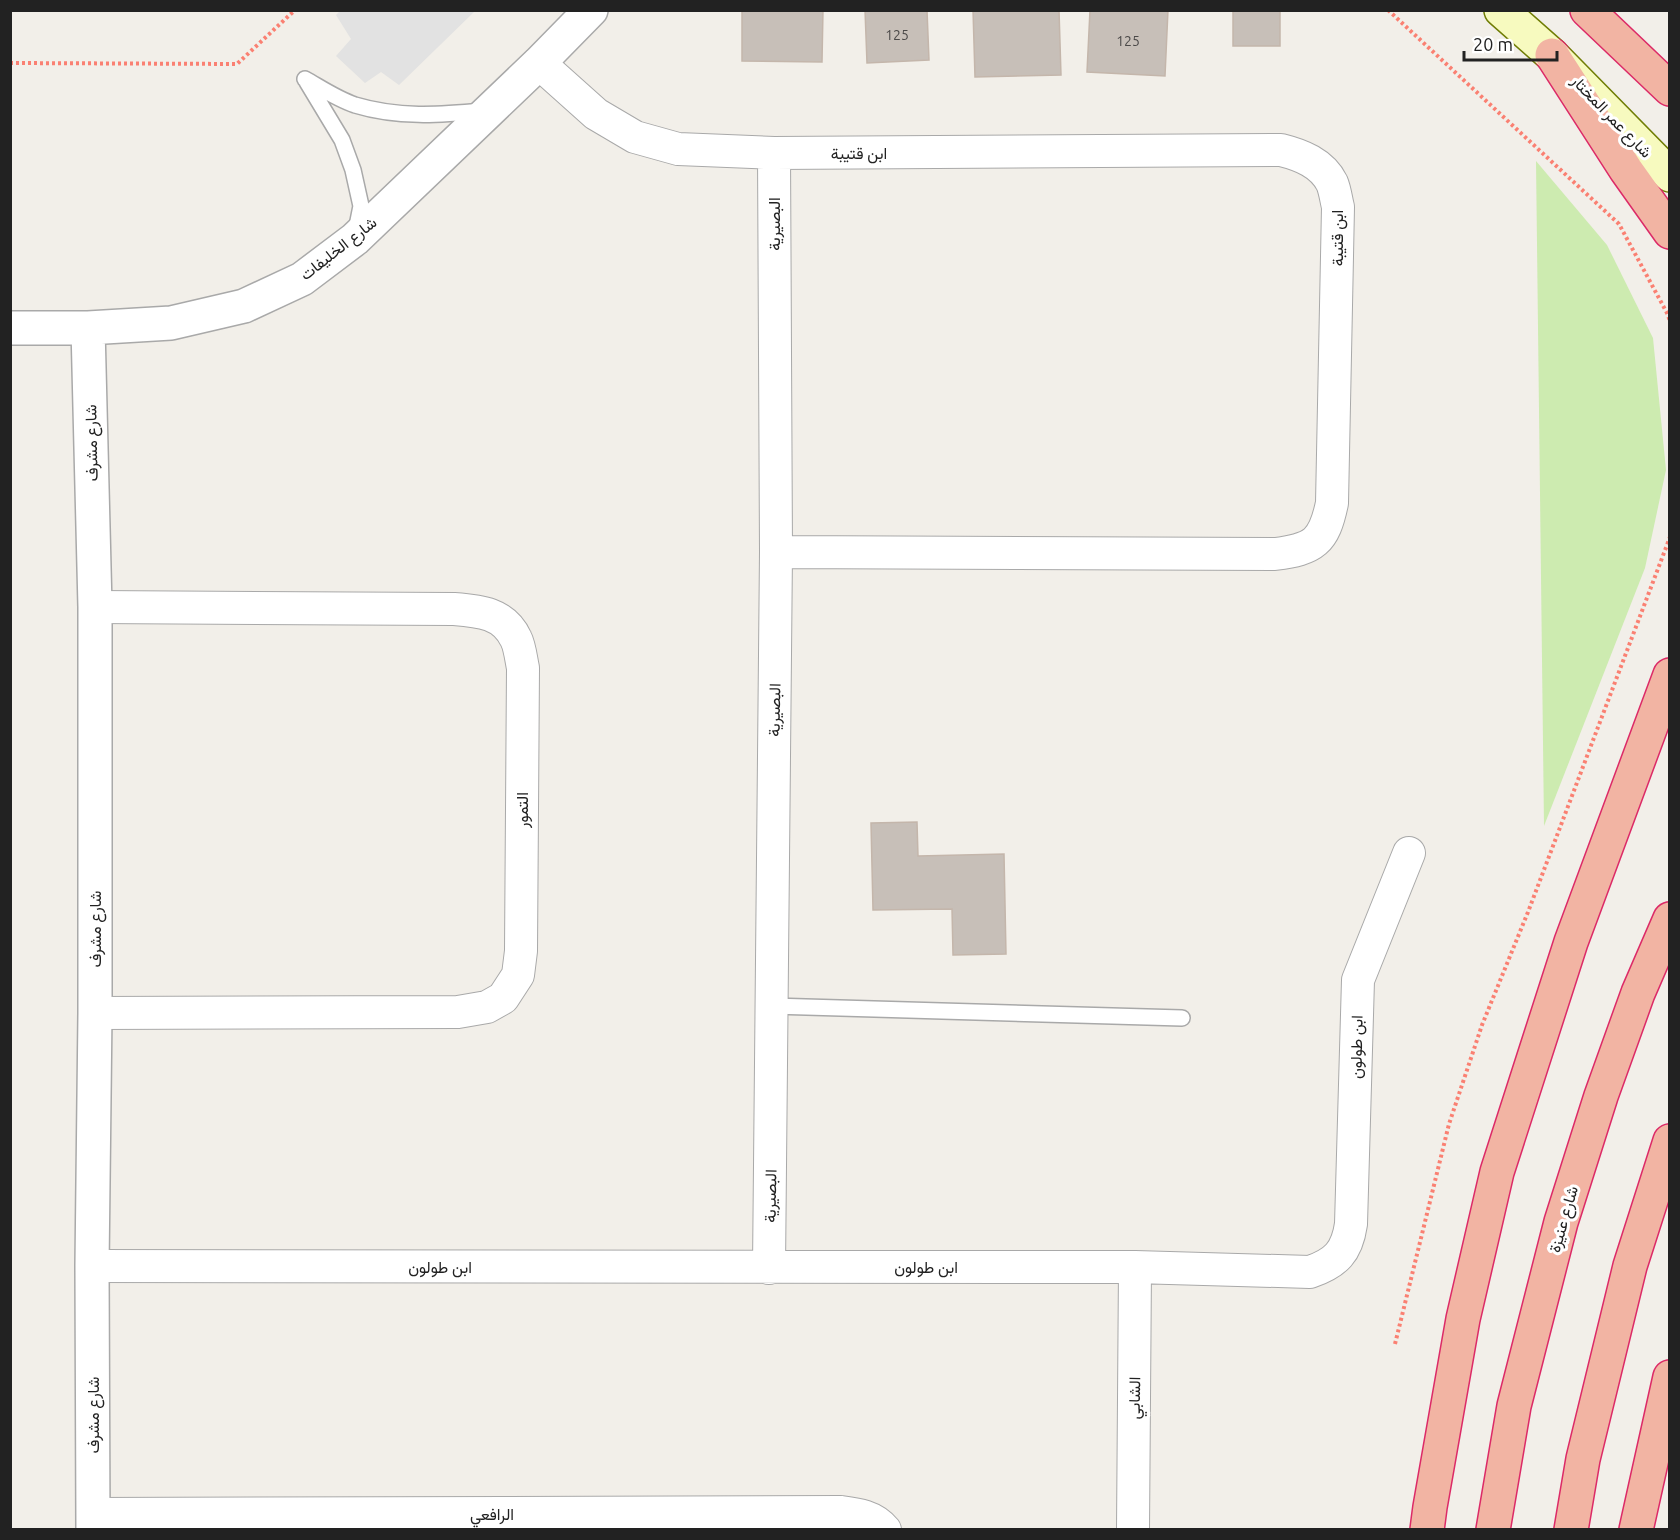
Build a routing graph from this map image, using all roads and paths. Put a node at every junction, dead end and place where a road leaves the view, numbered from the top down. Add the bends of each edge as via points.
1 (295, 10) edge
2 (591, 10) edge
3 (1389, 10) edge
4 (1501, 10) edge
5 (1587, 10) edge
6 (1552, 55) junction
7 (10, 63) edge
8 (540, 63) junction
9 (1670, 89) edge
10 (489, 110) junction
11 (774, 153) junction
12 (1670, 175) edge
13 (1670, 232) edge
14 (355, 239) junction
15 (1670, 321) edge
16 (10, 328) edge
17 (88, 328) junction
18 (1670, 537) edge
19 (776, 552) junction
20 (95, 607) junction
21 (1670, 675) edge
22 (1410, 853) dead end
23 (1670, 919) edge
24 (772, 1006) junction
25 (95, 1013) junction
26 (1182, 1018) dead end
27 (1670, 1141) edge
28 (92, 1266) junction
29 (1135, 1267) junction
30 (769, 1268) junction
31 (1395, 1344) dead end
32 (1670, 1377) edge
33 (93, 1522) edge
34 (341, 1522) edge
35 (885, 1530) edge
36 (1133, 1530) edge
37 (1427, 1530) edge
38 (1493, 1530) edge
39 (1571, 1530) edge
40 (1636, 1530) edge

1 - 7 path via 237,64
2 - 8 street, شارع الخليفات
3 - 15 path via 1619,224
4 - 6 main road, شارع عمر المختار
5 - 9 highway
6 - 12 main road, شارع عمر المختار
6 - 13 highway
8 - 10 street, شارع الخليفات
8 - 11 street, ابن قتيبة via 596,114 635,137 678,149
10 - 14 street, شارع الخليفات
10 - 14 lane via 394,114 353,104 305,79 342,140 353,170 361,206
11 - 19 street, البصيرية
11 - 19 street, ابن قتيبة via 1281,150 1301,155 1318,166 1332,183 1338,207 1332,502 1328,524 1315,543 1298,551 1275,554
14 - 17 street, شارع الخليفات via 302,279 244,306 171,323
16 - 17 street, شارع الخليفات
17 - 20 street, شارع مشرف
18 - 31 path via 1482,1025 1449,1124
19 - 24 street, البصيرية
20 - 25 street, شارع مشرف
20 - 25 street, التمور via 483,612 505,623 517,640 523,668 521,951 518,975 503,998 487,1008 458,1012
21 - 37 highway via 1571,942 1497,1172 1463,1319
22 - 29 street, ابن طولون via 1358,980 1352,1224 1344,1248 1325,1267 1310,1272
23 - 38 highway, شارع عنيزة via 1638,993 1561,1222 1514,1406
24 - 26 lane
24 - 30 street, البصيرية
25 - 28 street, شارع مشرف
27 - 39 highway via 1630,1266 1583,1459
28 - 30 street, ابن طولون
28 - 33 street, شارع مشرف
29 - 30 street, ابن طولون
29 - 36 street, الشابي
32 - 40 highway
33 - 34 street, الرافعي
34 - 35 street, الرافعي via 841,1512 864,1515

